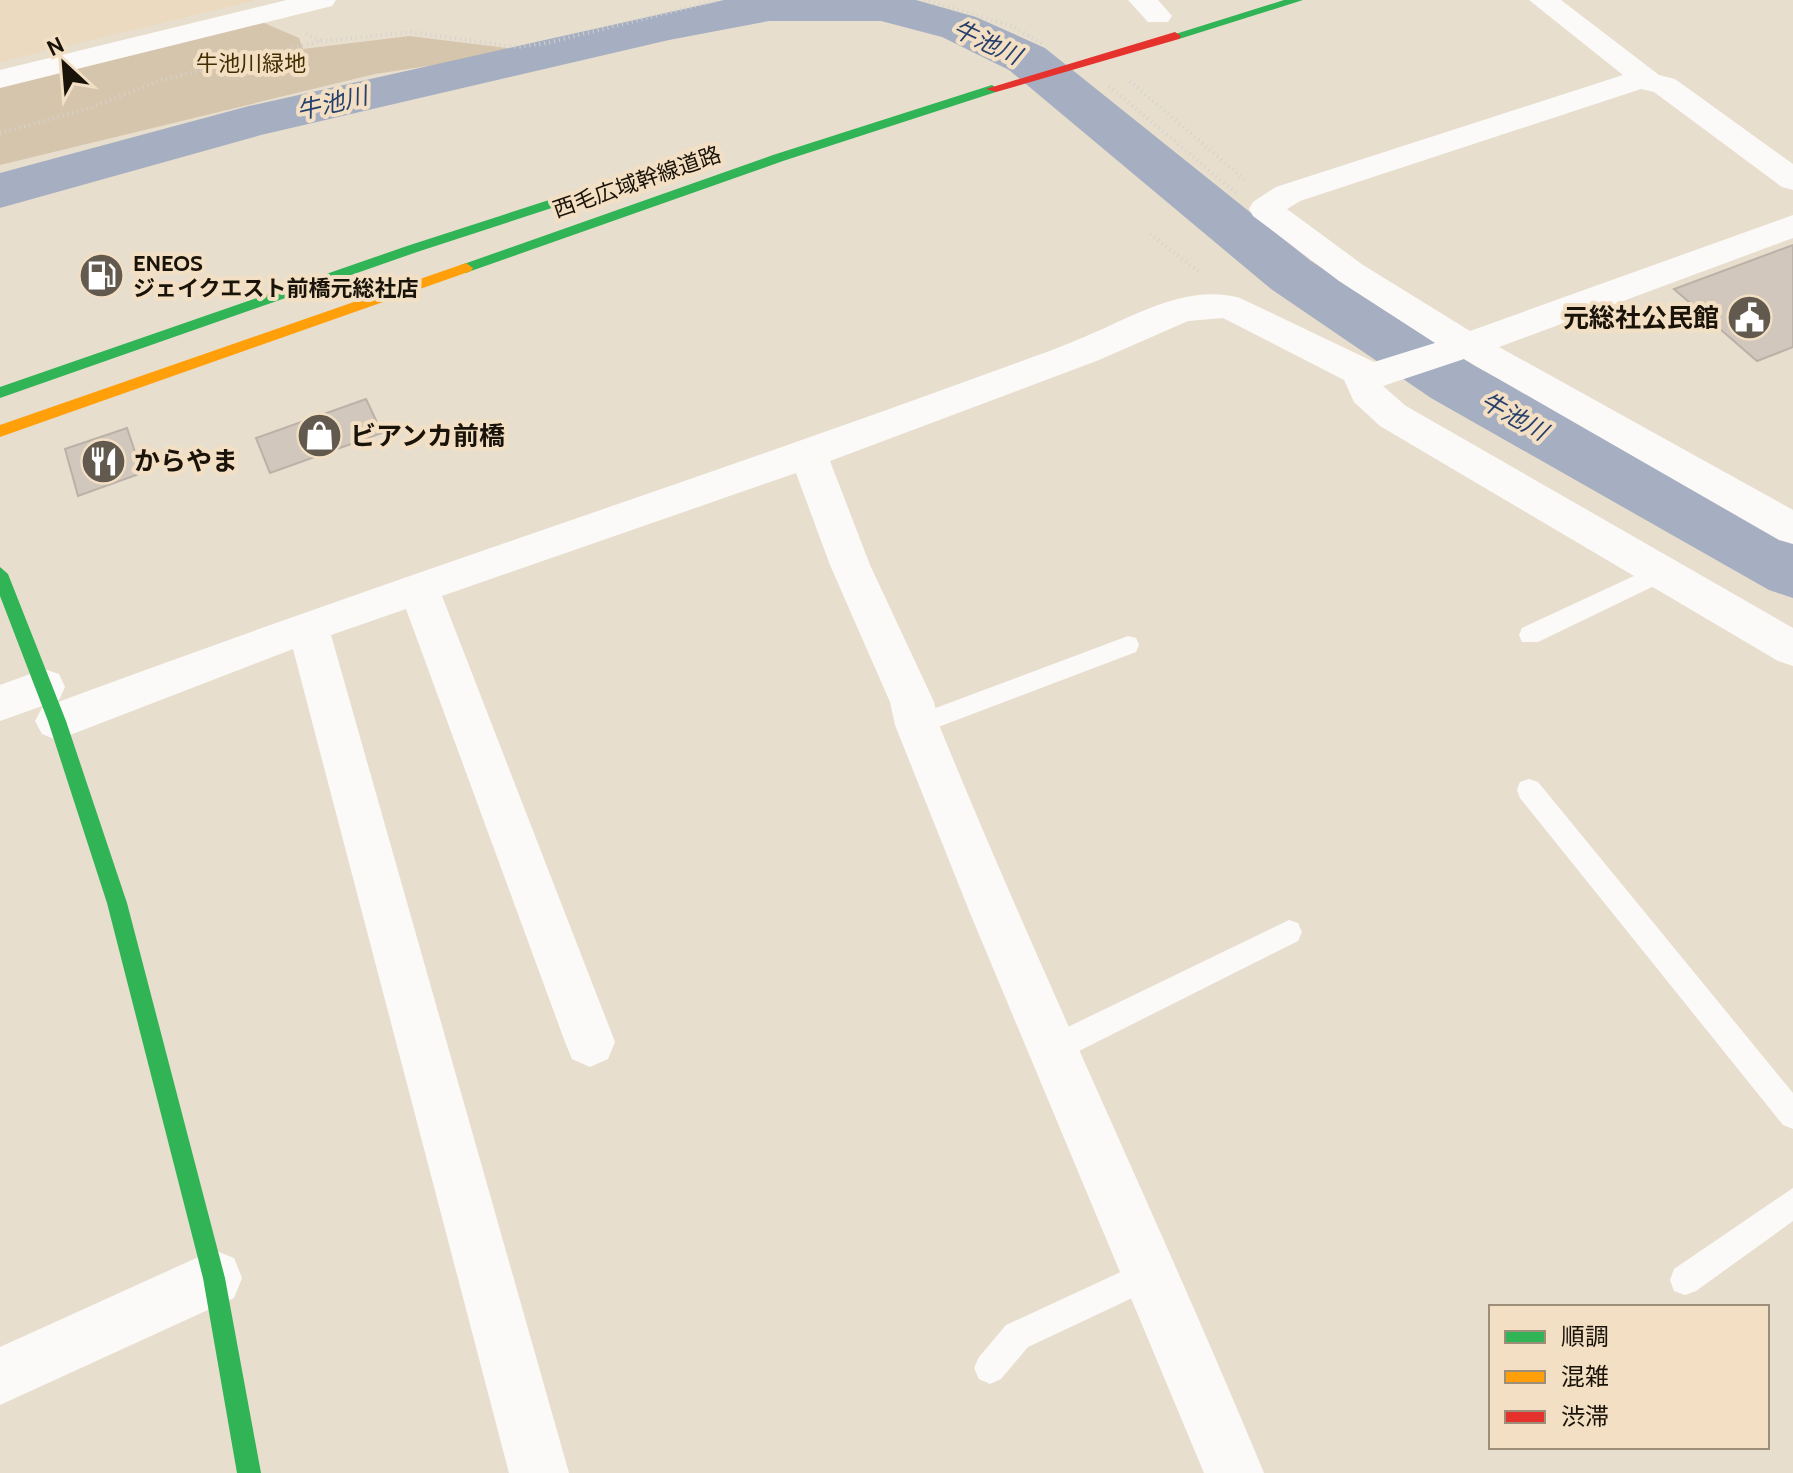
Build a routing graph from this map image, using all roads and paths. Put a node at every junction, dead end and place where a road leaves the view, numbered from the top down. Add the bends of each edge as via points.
1 (322, 0) edge
2 (718, 0) edge
3 (924, 0) edge
4 (946, 0) edge
5 (1297, 0) edge
6 (1543, 0) edge
7 (957, 7) junction
8 (266, 14) junction
9 (321, 41) junction
10 (1048, 47) dead end
11 (0, 79) edge
12 (1647, 79) junction
13 (1129, 80) dead end
14 (1107, 84) dead end
15 (0, 133) edge
16 (666, 167) dead end
17 (1793, 180) edge
18 (1269, 205) junction
19 (1793, 226) edge
20 (1150, 234) dead end
21 (1228, 306) junction
22 (1460, 348) junction
23 (1374, 372) junction
24 (0, 393) edge
25 (0, 431) edge
26 (808, 454) junction
27 (1789, 521) edge
28 (1656, 570) junction
29 (0, 574) edge
30 (419, 589) junction
31 (308, 626) junction
32 (1530, 635) dead end
33 (1128, 645) dead end
34 (1793, 649) edge
35 (0, 703) edge
36 (50, 704) junction
37 (917, 725) junction
38 (1529, 790) dead end
39 (1289, 932) dead end
40 (590, 1042) dead end
41 (1053, 1049) junction
42 (1793, 1115) edge
43 (1793, 1203) edge
44 (1151, 1273) junction
45 (214, 1278) junction
46 (1685, 1280) dead end
47 (990, 1368) dead end
48 (0, 1376) edge
49 (249, 1473) edge
50 (539, 1473) edge
51 (1234, 1473) edge

1 - 8 street
2 - 9 path via 517,47 411,32
3 - 7 path
4 - 7 path
5 - 25 main road, 西毛広域幹線道路 via 778,158
6 - 12 street
7 - 10 path via 1012,26
8 - 9 path
8 - 11 street
9 - 15 path via 161,80 90,108
12 - 17 street via 1664,85
12 - 18 street
13 - 18 path
14 - 18 path via 1233,192
16 - 24 main road, 西毛広域幹線道路
18 - 22 street via 1351,273
19 - 22 street
20 - 21 path via 1224,291
21 - 23 street
21 - 26 street via 1183,309 1086,351
22 - 23 street
22 - 27 street
23 - 28 street via 1367,393 1393,416
26 - 30 street
26 - 37 street
28 - 32 lane via 1634,586
28 - 34 street
29 - 36 main road
30 - 31 street
30 - 40 street
31 - 36 street
31 - 50 street
33 - 37 lane
35 - 36 street
36 - 45 main road via 117,903
37 - 41 street via 975,875
38 - 42 lane
39 - 41 lane
41 - 44 street
43 - 46 lane
44 - 47 lane via 1017,1336
44 - 51 street
45 - 48 street
45 - 49 main road

